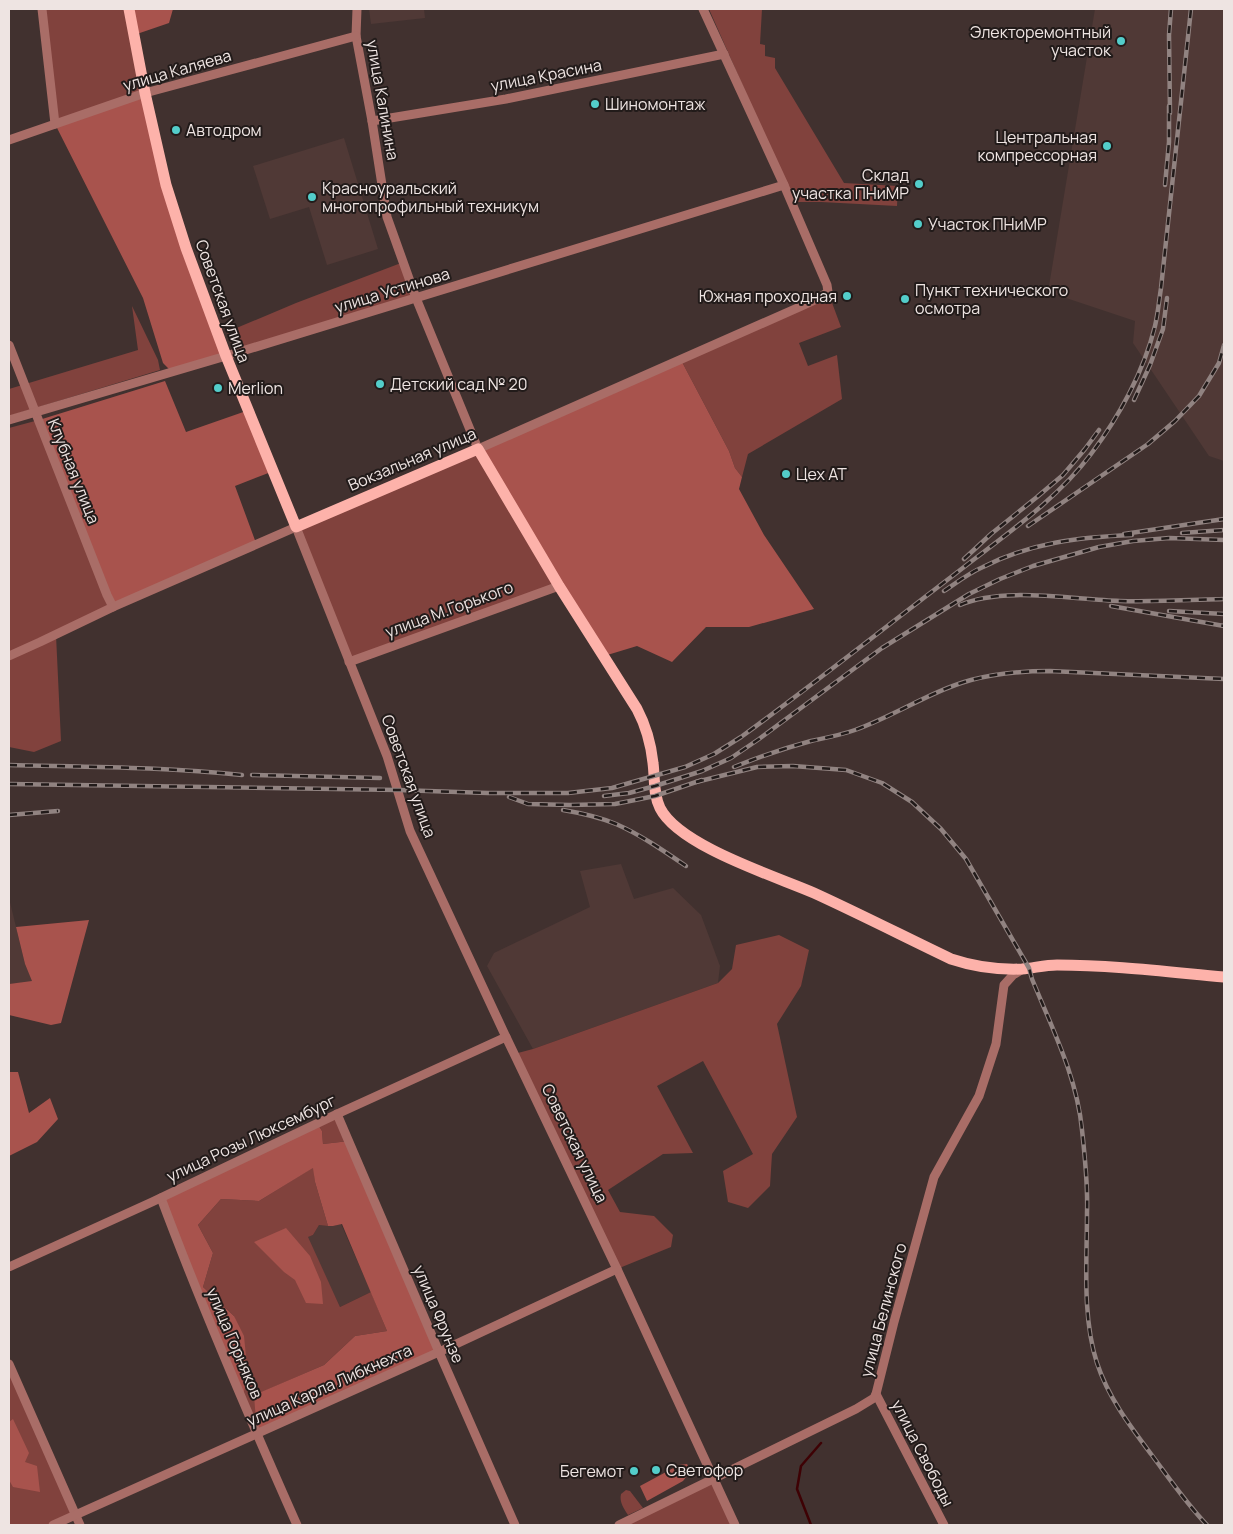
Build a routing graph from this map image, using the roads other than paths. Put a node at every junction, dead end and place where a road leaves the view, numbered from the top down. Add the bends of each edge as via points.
1 (42, 9) edge
2 (129, 9) edge
3 (357, 9) edge
4 (703, 9) edge
5 (356, 36) junction
6 (724, 54) junction
7 (145, 93) junction
8 (372, 121) junction
9 (56, 124) junction
10 (9, 140) edge
11 (784, 185) junction
12 (416, 298) junction
13 (9, 346) edge
14 (226, 356) junction
15 (34, 412) junction
16 (9, 420) edge
17 (478, 449) junction
18 (296, 528) junction
19 (560, 586) junction
20 (113, 607) junction
21 (9, 656) edge
22 (349, 662) junction
23 (1023, 969) junction
24 (1224, 977) edge
25 (506, 1037) junction
26 (337, 1114) junction
27 (160, 1198) junction
28 (9, 1267) edge
29 (617, 1269) junction
30 (439, 1352) junction
31 (9, 1364) edge
32 (876, 1394) junction
33 (257, 1434) junction
34 (713, 1479) junction
35 (75, 1515) junction
36 (52, 1525) edge
37 (80, 1525) edge
38 (297, 1525) edge
39 (516, 1525) edge
40 (619, 1525) edge
41 (735, 1525) edge
42 (944, 1525) edge

1 - 9 street
2 - 7 main road, Советская улица
3 - 5 street, улица Калинина
4 - 6 street
5 - 7 street, улица Каляева
5 - 8 street, улица Калинина
6 - 8 street, улица Красина via 506,99
6 - 11 street
7 - 9 street, улица Каляева
7 - 14 main road, Советская улица via 166,185
8 - 12 street, улица Калинина via 387,217
9 - 10 street, улица Каляева
11 - 12 street, улица Устинова
11 - 17 street, Вокзальная улица via 828,292
12 - 14 street, улица Устинова
12 - 17 street, улица Калинина
13 - 15 street, Клубная улица
14 - 15 street, улица Устинова
14 - 18 main road, Советская улица
15 - 16 street, улица Устинова
15 - 20 street, Клубная улица
17 - 18 main road, Вокзальная улица
17 - 19 main road
18 - 20 street, Вокзальная улица
18 - 22 street, Советская улица
19 - 22 street, улица М.Горького
19 - 23 main road via 640,714 647,729 653,761 655,796 674,825 719,854 815,893 951,959 974,966
20 - 21 street, Вокзальная улица
22 - 25 street, Советская улица via 387,756 410,831
23 - 24 main road via 1055,965
23 - 32 street, улица Белинского via 1013,974 1004,985 996,1044 979,1096 934,1177
25 - 26 street, улица Розы Люксембург
25 - 29 street, Советская улица
26 - 27 street, улица Розы Люксембург
26 - 30 street, улица Фрунзе
27 - 28 street, улица Розы Люксембург
27 - 33 street, улица Горняков
29 - 30 street, улица Карла Либкнехта
29 - 34 street, Советская улица
30 - 33 street, улица Карла Либкнехта
30 - 39 street, улица Фрунзе
31 - 35 street
32 - 34 street, улица Белинского via 856,1409
32 - 42 street, улица Свободы
33 - 35 street, улица Карла Либкнехта
33 - 38 street, улица Горняков
34 - 40 street, улица Белинского
34 - 41 street, Советская улица
35 - 36 street, улица Карла Либкнехта
35 - 37 street

